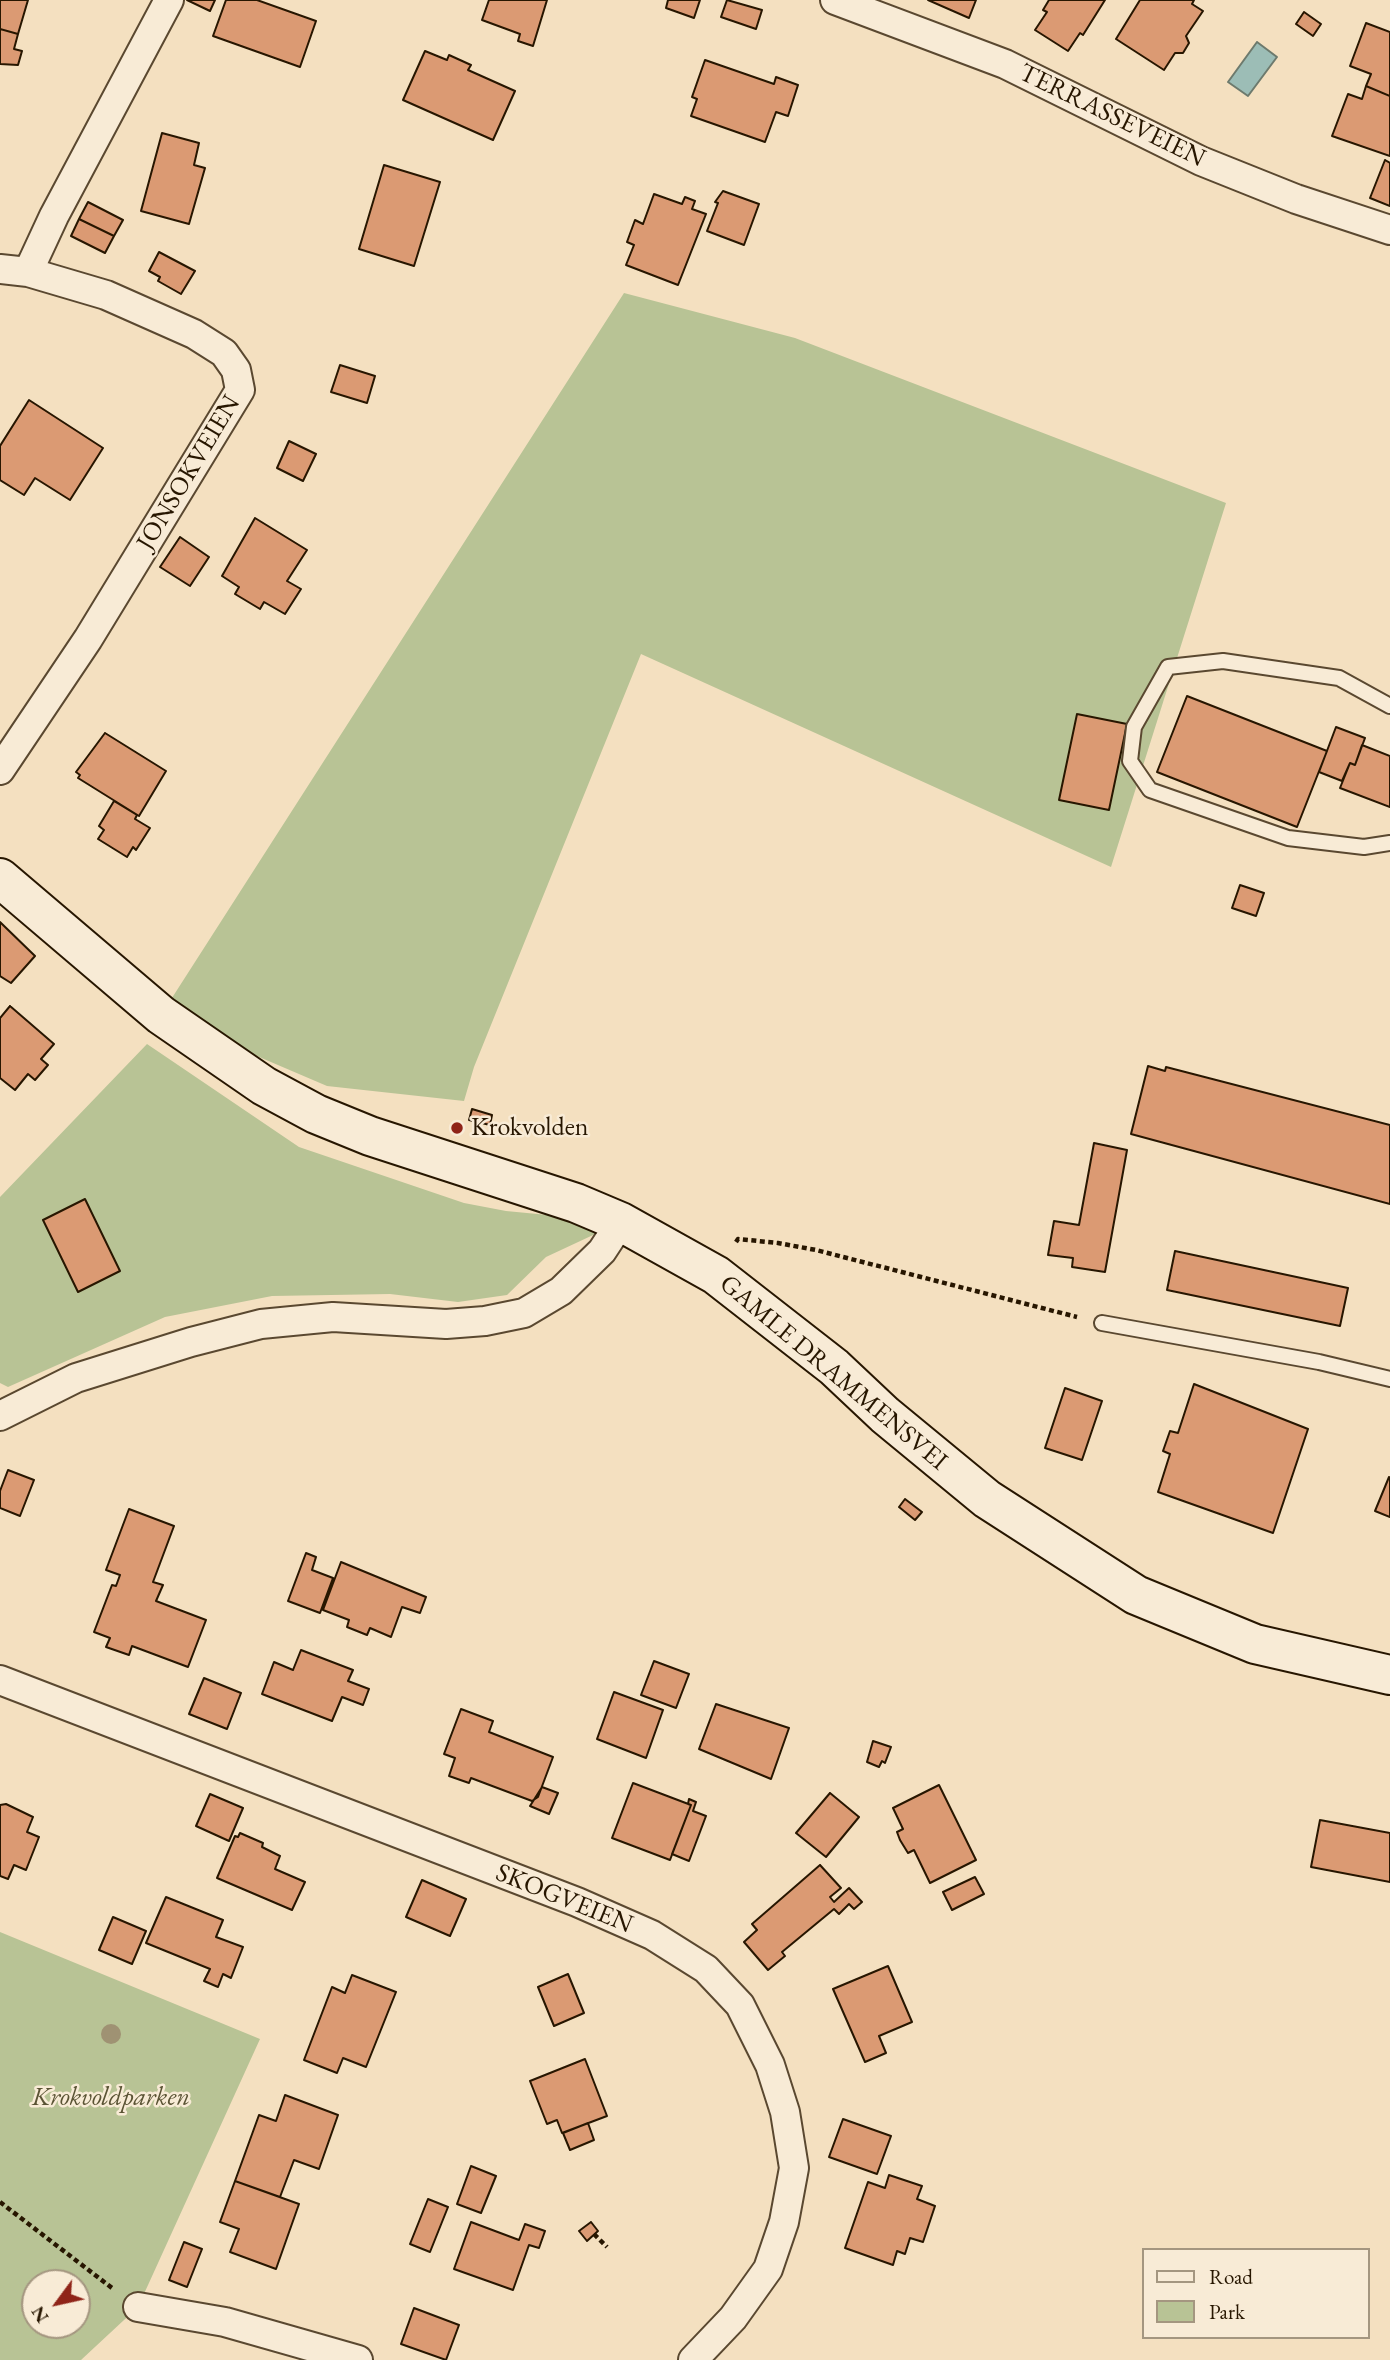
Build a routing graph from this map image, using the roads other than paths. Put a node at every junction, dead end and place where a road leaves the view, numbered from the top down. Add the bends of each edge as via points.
1 (169, 0) edge
2 (835, 0) edge
3 (1390, 230) edge
4 (0, 270) edge
5 (29, 272) junction
6 (1390, 706) edge
7 (0, 770) edge
8 (1390, 843) edge
9 (0, 878) edge
10 (621, 1222) junction
11 (1102, 1323) road end
12 (1390, 1380) edge
13 (0, 1416) edge
14 (1390, 1675) edge
15 (0, 1680) edge
16 (138, 2308) road end
17 (358, 2360) edge
18 (693, 2360) edge

1 - 5 street
2 - 3 street, TERRASSEVEIEN via 1005,64 1200,160
4 - 5 street, JONSOKVEIEN
5 - 7 street, JONSOKVEIEN via 106,295 194,334 224,353 236,370 240,390 89,639
6 - 8 lane via 1339,678 1223,662 1168,667 1134,727 1130,761 1150,790 1288,838 1364,847
9 - 10 main road, GAMLE DRAMMENSVEI via 161,1015 274,1092 370,1136
10 - 13 street via 602,1251 561,1291 524,1313 446,1324 333,1317 261,1324 76,1378
10 - 14 main road, GAMLE DRAMMENSVEI via 716,1275 834,1367 987,1499 1136,1595 1255,1644
11 - 12 lane via 1319,1362
15 - 18 street, SKOGVEIEN via 577,1902 652,1935 706,1969 740,2005 770,2065 785,2112 794,2168 784,2222 768,2269 733,2318
16 - 17 street via 225,2322

